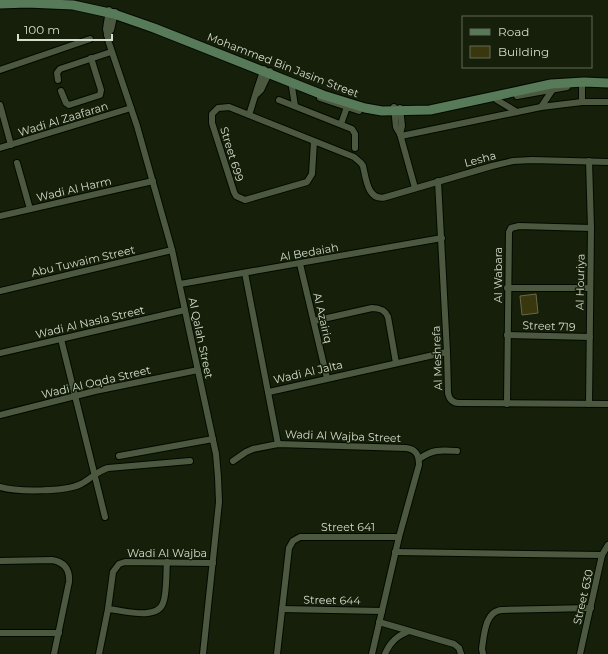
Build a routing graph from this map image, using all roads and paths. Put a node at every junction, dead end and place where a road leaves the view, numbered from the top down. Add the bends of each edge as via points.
1 (63, 0) edge
2 (7, 2) edge
3 (112, 12) junction
4 (90, 39) dead end
5 (112, 52) junction
6 (91, 58) junction
7 (0, 70) edge
8 (266, 71) junction
9 (58, 80) dead end
10 (608, 80) edge
11 (290, 84) junction
12 (608, 84) edge
13 (582, 86) junction
14 (608, 88) edge
15 (553, 89) junction
16 (61, 91) dead end
17 (279, 100) dead end
18 (497, 100) junction
19 (582, 102) junction
20 (608, 102) edge
21 (0, 105) edge
22 (295, 106) junction
23 (347, 107) junction
24 (541, 107) junction
25 (131, 108) junction
26 (398, 109) junction
27 (375, 110) junction
28 (422, 111) junction
29 (517, 112) junction
30 (249, 115) junction
31 (341, 124) junction
32 (400, 135) junction
33 (314, 141) junction
34 (11, 145) junction
35 (0, 148) edge
36 (355, 148) dead end
37 (589, 161) junction
38 (608, 162) edge
39 (17, 163) dead end
40 (153, 181) junction
41 (438, 181) junction
42 (415, 188) junction
43 (30, 209) junction
44 (0, 216) edge
45 (591, 228) junction
46 (442, 238) junction
47 (172, 250) junction
48 (300, 264) junction
49 (245, 273) junction
50 (180, 284) junction
51 (507, 288) junction
52 (590, 288) junction
53 (0, 291) edge
54 (184, 310) junction
55 (314, 321) junction
56 (507, 335) junction
57 (590, 338) junction
58 (61, 339) junction
59 (447, 352) junction
60 (0, 353) edge
61 (396, 363) junction
62 (198, 370) junction
63 (327, 378) junction
64 (269, 392) junction
65 (74, 396) junction
66 (507, 404) junction
67 (589, 404) junction
68 (608, 404) edge
69 (0, 415) edge
70 (213, 439) junction
71 (278, 444) junction
72 (457, 451) dead end
73 (118, 456) dead end
74 (419, 459) junction
75 (190, 461) dead end
76 (234, 461) dead end
77 (94, 475) junction
78 (0, 487) edge
79 (105, 516) dead end
80 (398, 537) junction
81 (608, 546) edge
82 (395, 552) junction
83 (602, 555) junction
84 (0, 561) edge
85 (167, 562) junction
86 (213, 563) junction
87 (591, 608) junction
88 (108, 609) junction
89 (282, 609) junction
90 (382, 611) junction
91 (379, 622) junction
92 (409, 631) junction
93 (0, 633) edge
94 (58, 633) junction
95 (54, 654) edge
96 (98, 654) edge
97 (203, 654) edge
98 (277, 654) edge
99 (372, 654) edge
100 (385, 654) edge
101 (461, 654) edge
102 (483, 654) edge
103 (580, 654) edge

1 - 3 street, Mohammed Bin Jasim Street
2 - 3 street, Mohammed Bin Jasim Street via 73,5
3 - 5 street, Al Qalah Street via 106,29
3 - 8 street, Mohammed Bin Jasim Street
4 - 7 street
5 - 6 street
5 - 25 street, Al Qalah Street
6 - 9 street via 60,69 57,73
6 - 16 street via 101,90 100,95 69,105
8 - 11 street, Mohammed Bin Jasim Street
8 - 26 street, Mohammed Bin Jasim Street via 347,100
8 - 30 street via 257,87
10 - 26 street, Mohammed Bin Jasim Street via 553,81 438,105
11 - 22 street
11 - 23 street via 314,96
11 - 27 street, Mohammed Bin Jasim Street
12 - 28 street, Mohammed Bin Jasim Street via 551,84
13 - 14 street
13 - 15 street
13 - 19 street
15 - 18 street
15 - 24 street
17 - 22 street
18 - 28 street via 435,113
18 - 29 street
19 - 20 street
19 - 24 street
21 - 34 street
22 - 31 street
23 - 27 street via 368,113
23 - 31 street
24 - 29 street
25 - 34 street, Wadi Al Zaafaran
25 - 40 street, Al Qalah Street
26 - 27 street, Mohammed Bin Jasim Street
26 - 28 street, Mohammed Bin Jasim Street
26 - 32 street via 396,127
29 - 32 street
30 - 33 street, Street 699
30 - 33 street, Street 699 via 222,107 215,110 212,118 234,192 240,198 250,199 307,182 312,174
31 - 36 street via 354,131
32 - 42 street
33 - 42 street, Street 699 via 358,160 363,166 371,194 378,198 382,199
34 - 35 street, Wadi Al Zaafaran
37 - 38 street, Lesha
37 - 41 street, Lesha via 513,161
37 - 45 street, Al Houriya
39 - 43 street
40 - 43 street, Wadi Al Harm
40 - 47 street, Al Qalah Street
41 - 42 street, Lesha
41 - 46 street, Al Meshrefa
43 - 44 street, Wadi Al Harm
45 - 51 street, Al Wabara via 511,228 508,236
45 - 52 street, Al Houriya
46 - 48 street, Al Bedaiah
46 - 59 street, Al Meshrefa
47 - 50 street, Al Qalah Street
47 - 53 street, Abu Tuwaim Street
48 - 49 street, Al Bedaiah
48 - 55 street, Al Azairiq
49 - 50 street, Al Bedaiah
49 - 64 street, Wadi Al Jalta
50 - 54 street, Al Qalah Street
51 - 52 street
51 - 56 street, Al Wabara
52 - 57 street, Al Houriya
54 - 58 street, Wadi Al Nasla Street
54 - 62 street, Al Qalah Street
55 - 61 street via 372,308 380,309 388,317
55 - 63 street, Al Azairiq
56 - 57 street, Street 719
56 - 66 street, Al Wabara
57 - 67 street, Al Houriya
58 - 60 street, Wadi Al Nasla Street
58 - 65 street
59 - 61 street, Wadi Al Jalta
59 - 66 street, Al Meshrefa via 448,393 452,400 460,403
61 - 63 street, Wadi Al Jalta
62 - 65 street, Wadi Al Oqda Street
62 - 70 street, Al Qalah Street
63 - 64 street, Wadi Al Jalta
64 - 71 street
65 - 69 street, Wadi Al Oqda Street
65 - 77 street
66 - 67 street, Al Meshrefa
67 - 68 street, Al Meshrefa
70 - 73 street
70 - 86 street, Al Qalah Street via 219,496
71 - 74 street, Wadi Al Wajba Street via 406,448 415,451
71 - 76 street, Wadi Al Wajba Street via 253,449
72 - 74 street via 436,450
74 - 80 street
75 - 77 street via 108,468
77 - 78 street via 82,483 62,489 14,490
77 - 79 street
80 - 82 street
80 - 89 street, Street 641 via 296,538 289,548
81 - 83 street, Street 630
82 - 83 street
82 - 90 street
83 - 87 street, Street 630
84 - 94 street via 52,560 63,564 69,575 69,582
85 - 86 street, Wadi Al Wajba
85 - 88 street, Wadi Al Wajba via 119,564 113,572
85 - 88 street via 164,602 158,610 148,614
86 - 97 street, Al Qalah Street
87 - 102 street via 494,612 488,618
87 - 103 street, Street 630
88 - 96 street, Wadi Al Wajba
89 - 90 street, Street 644
89 - 98 street, Street 641
90 - 91 street
91 - 92 street
91 - 99 street
92 - 100 street via 397,637
92 - 101 street via 454,644
93 - 94 street
94 - 95 street

